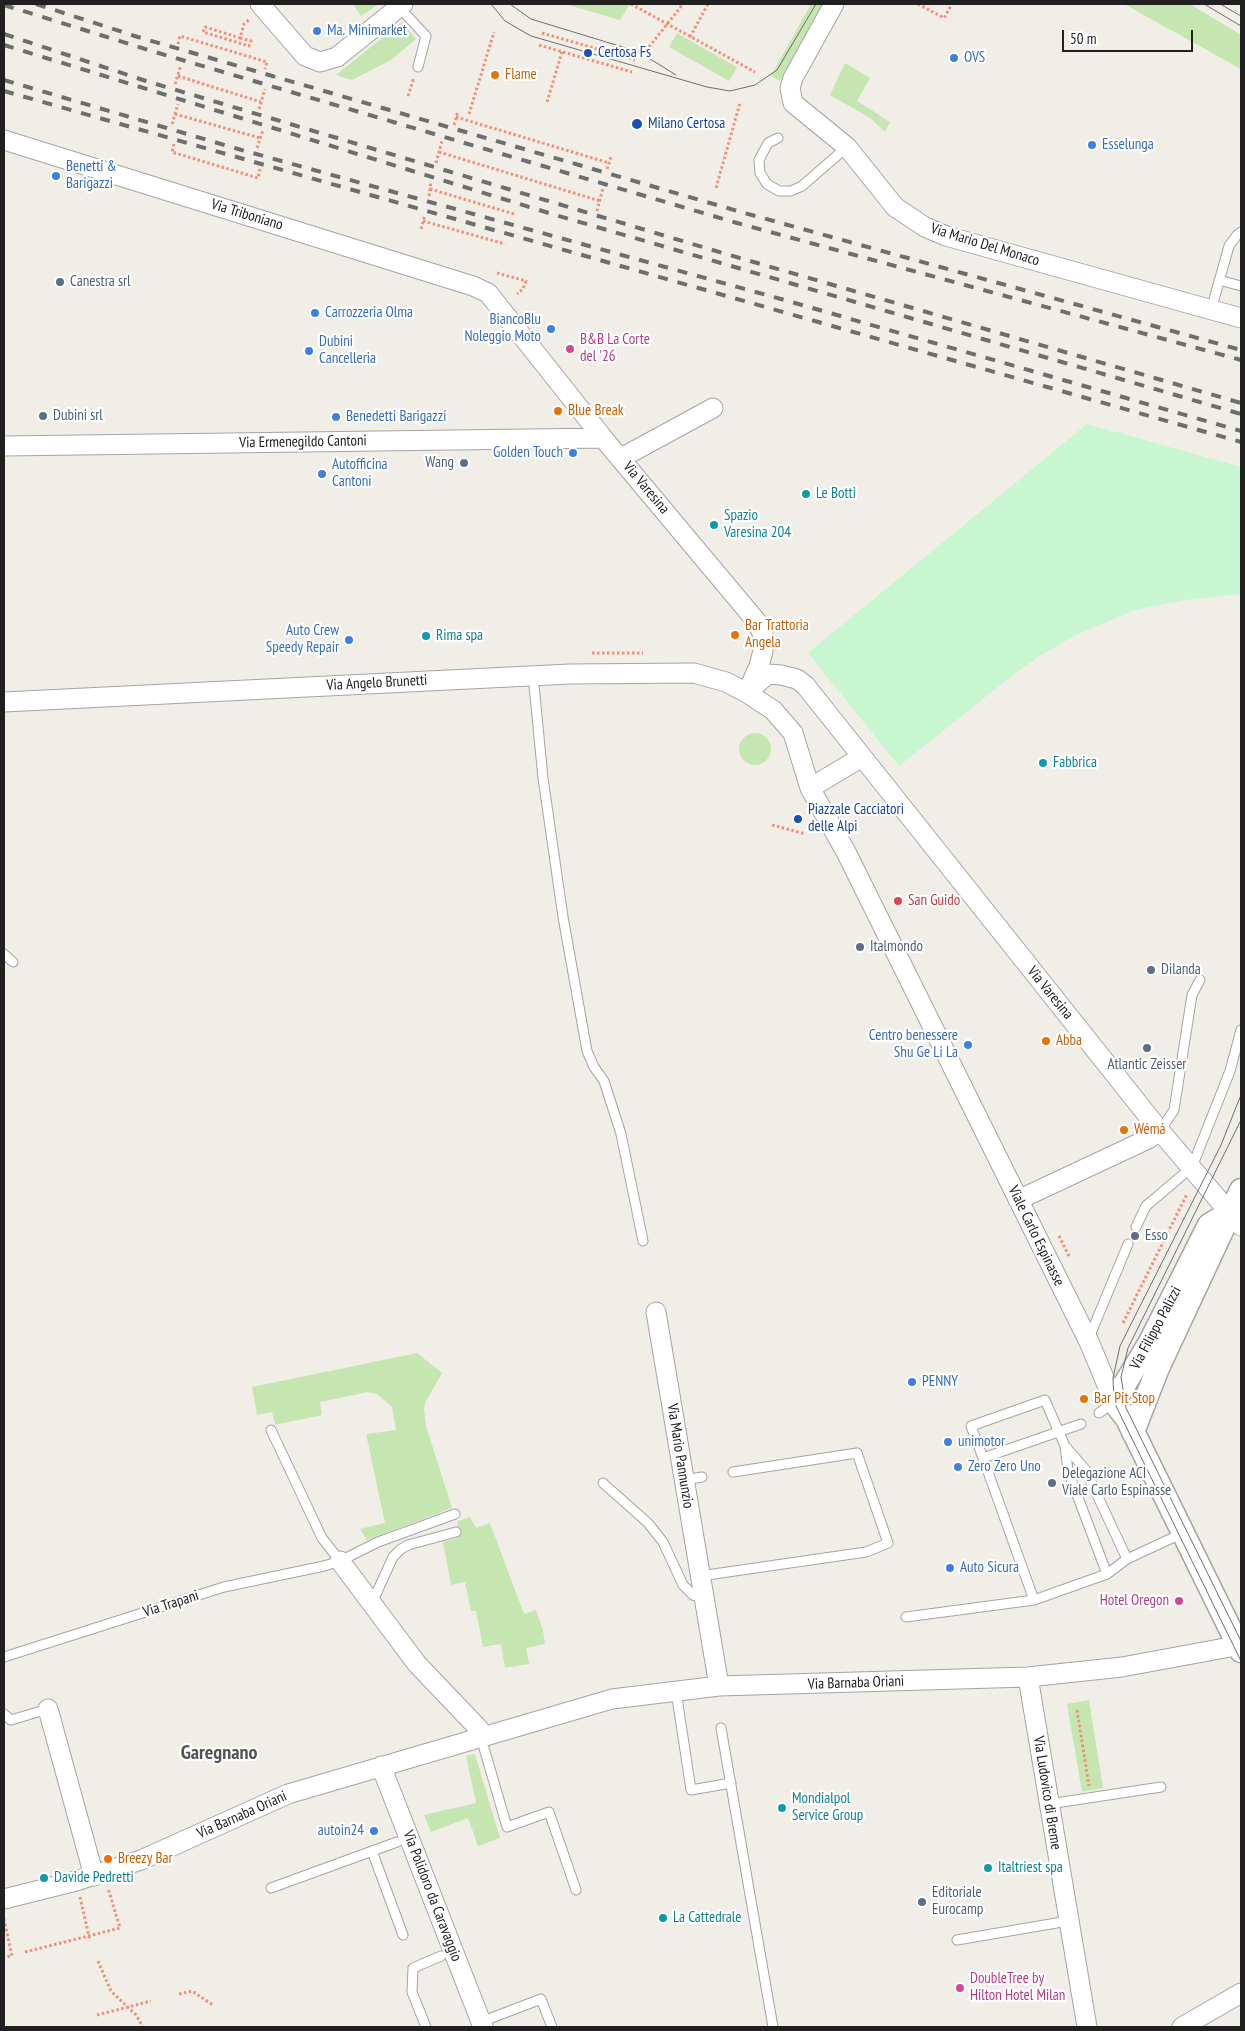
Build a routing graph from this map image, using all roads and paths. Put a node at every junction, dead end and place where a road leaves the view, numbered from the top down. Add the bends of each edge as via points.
1 (631, 4) edge
2 (683, 4) edge
3 (708, 4) edge
4 (834, 4) edge
5 (918, 4) edge
6 (952, 4) edge
7 (401, 5) edge
8 (636, 5) edge
9 (255, 11) edge
10 (667, 24) junction
11 (494, 32) dead end
12 (542, 33) dead end
13 (690, 36) junction
14 (240, 38) junction
15 (178, 44) dead end
16 (539, 45) dead end
17 (649, 47) dead end
18 (562, 52) junction
19 (636, 60) dead end
20 (181, 64) dead end
21 (418, 67) joint
22 (265, 69) dead end
23 (632, 72) dead end
24 (755, 72) dead end
25 (178, 76) junction
26 (175, 84) dead end
27 (265, 89) dead end
28 (408, 96) dead end
29 (261, 102) junction
30 (547, 102) dead end
31 (740, 103) dead end
32 (178, 104) dead end
33 (259, 109) dead end
34 (458, 111) dead end
35 (175, 114) junction
36 (469, 114) dead end
37 (456, 117) junction
38 (172, 124) dead end
39 (454, 125) dead end
40 (263, 130) dead end
41 (260, 138) junction
42 (778, 138) dead end
43 (4, 140) edge
44 (442, 141) dead end
45 (174, 144) dead end
46 (847, 147) junction
47 (257, 148) dead end
48 (439, 152) junction
49 (611, 157) dead end
50 (436, 163) dead end
51 (609, 163) junction
52 (260, 168) dead end
53 (607, 169) dead end
54 (431, 181) dead end
55 (603, 188) dead end
56 (716, 188) dead end
57 (430, 189) junction
58 (429, 196) dead end
59 (600, 201) junction
60 (597, 211) dead end
61 (514, 214) dead end
62 (425, 215) dead end
63 (424, 220) junction
64 (421, 229) dead end
65 (1241, 232) edge
66 (505, 244) dead end
67 (497, 273) dead end
68 (1219, 280) junction
69 (1241, 286) edge
70 (488, 293) joint
71 (517, 294) dead end
72 (1211, 310) junction
73 (1241, 318) edge
74 (713, 408) dead end
75 (603, 438) junction
76 (4, 446) edge
77 (621, 458) junction
78 (643, 653) dead end
79 (592, 654) dead end
80 (533, 675) junction
81 (747, 693) junction
82 (4, 702) edge
83 (862, 757) junction
84 (810, 788) junction
85 (772, 825) dead end
86 (806, 834) dead end
87 (4, 954) edge
88 (13, 962) dead end
89 (1200, 980) dead end
90 (1241, 1030) edge
91 (1160, 1130) junction
92 (1192, 1167) junction
93 (1241, 1190) edge
94 (1187, 1194) dead end
95 (1018, 1200) junction
96 (1236, 1219) edge
97 (1136, 1227) dead end
98 (1059, 1236) dead end
99 (644, 1241) dead end
100 (1128, 1244) dead end
101 (1069, 1256) dead end
102 (656, 1312) dead end
103 (1123, 1323) dead end
104 (1088, 1341) junction
105 (1158, 1368) junction
106 (1107, 1408) junction
107 (1081, 1424) dead end
108 (271, 1430) dead end
109 (1058, 1432) junction
110 (1133, 1432) junction
111 (1065, 1446) junction
112 (983, 1458) junction
113 (734, 1472) dead end
114 (603, 1483) dead end
115 (455, 1514) dead end
116 (456, 1532) dead end
117 (1183, 1533) junction
118 (1127, 1558) junction
119 (340, 1561) junction
120 (1107, 1574) junction
121 (700, 1576) junction
122 (704, 1599) junction
123 (1034, 1600) junction
124 (372, 1603) junction
125 (906, 1617) dead end
126 (1239, 1647) edge
127 (4, 1657) edge
128 (1028, 1677) junction
129 (719, 1686) junction
130 (676, 1691) junction
131 (48, 1709) joint
132 (1077, 1710) dead end
133 (4, 1714) edge
134 (721, 1728) dead end
135 (483, 1742) junction
136 (380, 1766) junction
137 (731, 1783) junction
138 (1161, 1787) dead end
139 (1091, 1798) junction
140 (1049, 1804) junction
141 (397, 1842) dead end
142 (372, 1851) junction
143 (100, 1879) junction
144 (271, 1888) dead end
145 (78, 1890) dead end
146 (576, 1890) dead end
147 (4, 1899) edge
148 (4, 1919) edge
149 (1068, 1921) junction
150 (89, 1934) junction
151 (403, 1935) dead end
152 (957, 1940) dead end
153 (90, 1941) dead end
154 (25, 1952) dead end
155 (441, 1956) dead end
156 (4, 1958) edge
157 (98, 1961) dead end
158 (1241, 1993) edge
159 (179, 1994) dead end
160 (152, 2001) dead end
161 (213, 2005) dead end
162 (128, 2008) junction
163 (97, 2015) dead end
164 (482, 2025) edge
165 (143, 2027) edge
166 (426, 2027) edge
167 (552, 2027) edge
168 (772, 2027) edge
169 (1086, 2027) edge
170 (1182, 2027) edge

1 - 8 path
2 - 10 path
3 - 13 path
4 - 46 street, Via Mario Del Monaco via 790,88 793,102
5 - 6 path via 944,18
7 - 9 street via 337,57 320,62 305,56
7 - 21 lane via 426,36
8 - 10 path
9 - 14 path via 244,24
10 - 13 path
10 - 17 path
11 - 36 path
12 - 19 path
13 - 24 path
14 - 14 path via 205,27 204,32 249,46 251,41
15 - 22 path via 180,36 267,62
16 - 18 path
18 - 23 path
18 - 30 path
20 - 25 path
21 - 28 path
25 - 26 path
25 - 29 path
27 - 29 path
29 - 33 path
31 - 56 path
32 - 35 path
34 - 37 path
35 - 38 path
35 - 41 path
37 - 39 path
37 - 51 path
40 - 41 path
41 - 47 path
42 - 46 lane via 768,142 759,160 760,173 767,184 780,191 802,186
43 - 70 street, Via Triboniano
44 - 48 path
45 - 52 path via 172,152 258,178
46 - 72 street, Via Mario Del Monaco via 895,206 925,227 946,236
48 - 50 path
48 - 59 path
49 - 51 path
51 - 53 path
54 - 57 path
55 - 59 path
57 - 58 path
57 - 61 path
59 - 60 path
62 - 63 path
63 - 64 path
63 - 66 path
65 - 68 lane via 1228,246
67 - 71 path via 526,281
68 - 69 lane
68 - 72 lane
70 - 75 street, Via Varesina
72 - 73 street, Via Mario Del Monaco
74 - 77 street
75 - 76 street, Via Ermenegildo Cantoni
75 - 77 street, Via Varesina
77 - 81 street, Via Varesina via 757,622 763,635 764,651
78 - 79 path
80 - 81 street, Via Angelo Brunetti via 694,673 726,682
80 - 82 street, Via Angelo Brunetti
80 - 99 lane via 543,778 587,1051 604,1082 621,1134
81 - 83 street via 768,674 796,679
81 - 84 street via 773,710 793,733
83 - 84 street
83 - 91 street, Via Varesina
84 - 95 street, Viale Carlo Espinasse via 831,822
85 - 86 path
87 - 88 lane
89 - 91 lane via 1192,995 1174,1110
90 - 92 lane via 1230,1071
91 - 92 street, Via Varesina
91 - 95 street via 1148,1139
92 - 96 street, Via Varesina
92 - 97 lane via 1146,1206
93 - 96 street, Via Filippo Palizzi
94 - 103 path
95 - 104 street, Viale Carlo Espinasse
96 - 105 street, Via Filippo Palizzi
96 - 106 street, Via Filippo Palizzi via 1209,1225 1150,1342
98 - 101 path
100 - 104 lane
102 - 121 street, Via Mario Pannunzio via 693,1478
104 - 106 street, Viale Carlo Espinasse
105 - 106 street, Via Filippo Palizzi via 1130,1394
105 - 110 street, Via Filippo Palizzi
106 - 110 street, Viale Carlo Espinasse
107 - 109 lane
108 - 119 lane via 322,1538
109 - 111 lane
109 - 112 lane
109 - 112 lane via 1045,1400 1036,1403 971,1426
110 - 117 street, Viale Carlo Espinasse
111 - 118 lane via 1084,1469
111 - 120 lane via 1068,1471
112 - 123 lane
113 - 121 lane via 856,1453 888,1543 866,1552
114 - 122 lane via 648,1524 663,1542 683,1584 693,1595
115 - 119 lane, Via Trapani via 378,1542
116 - 124 lane via 408,1544 401,1549
117 - 118 lane
117 - 126 street, Viale Carlo Espinasse
118 - 120 lane
119 - 124 street
119 - 127 lane, Via Trapani via 224,1587
120 - 123 lane
121 - 122 street, Via Mario Pannunzio
122 - 129 street, Via Mario Pannunzio
123 - 125 lane
124 - 135 street via 417,1664 479,1729
126 - 128 street, Via Barnaba Oriani via 1122,1667
128 - 129 street, Via Barnaba Oriani
128 - 140 street, Via Ludovico di Breme
129 - 130 street, Via Barnaba Oriani
130 - 135 street, Via Barnaba Oriani via 612,1699
130 - 137 lane via 691,1790
131 - 133 lane via 11,1720
131 - 143 street
132 - 139 path
134 - 137 lane
135 - 136 street, Via Barnaba Oriani
135 - 146 lane via 507,1827 549,1812
136 - 143 street, Via Barnaba Oriani via 288,1794
136 - 164 street, Via Polidoro da Caravaggio
137 - 168 lane
138 - 139 lane
139 - 140 lane
140 - 149 street, Via Ludovico di Breme
141 - 142 lane
142 - 144 lane
142 - 151 lane
143 - 147 street, Via Barnaba Oriani
143 - 150 path via 120,1928
145 - 150 path
148 - 156 path via 12,1956
149 - 152 lane
149 - 169 street, Via Ludovico di Breme
150 - 153 path
150 - 154 path
155 - 166 lane via 413,1968 412,1992
157 - 162 path via 111,1991
158 - 170 street
159 - 161 path via 192,1991
160 - 162 path
162 - 163 path
162 - 165 path
164 - 167 lane via 540,1999

